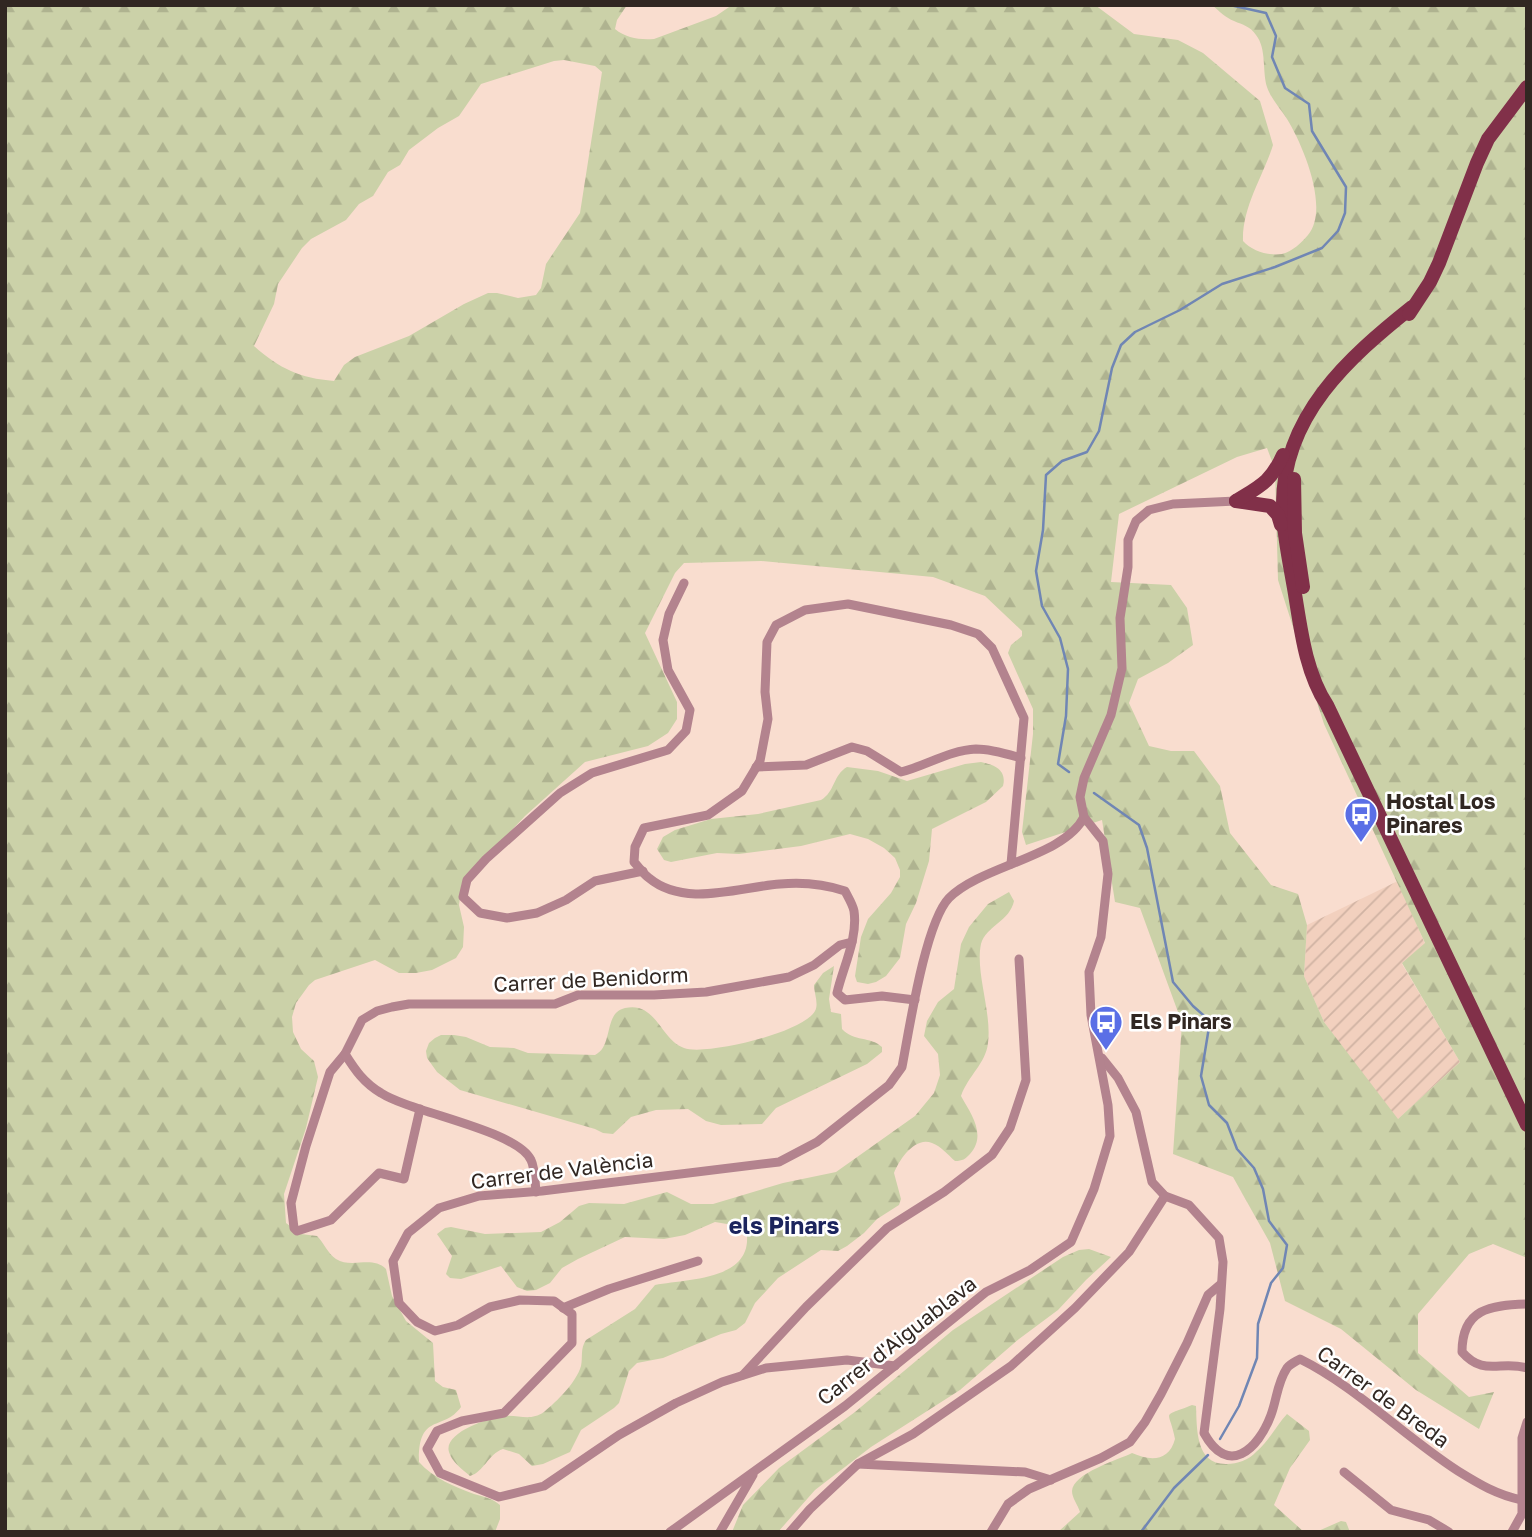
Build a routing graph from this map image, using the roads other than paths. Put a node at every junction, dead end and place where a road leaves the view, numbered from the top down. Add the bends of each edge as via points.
1 (1527, 87) edge
2 (1412, 307) junction
3 (1330, 397) junction
4 (1273, 495) junction
5 (1236, 501) joint
6 (684, 583) dead end
7 (1308, 619) junction
8 (1327, 705) junction
9 (1021, 758) junction
10 (756, 767) junction
11 (1084, 817) junction
12 (1011, 864) junction
13 (643, 871) junction
14 (852, 942) junction
15 (1019, 960) dead end
16 (915, 1000) junction
17 (345, 1054) junction
18 (1100, 1056) junction
19 (420, 1109) junction
20 (1527, 1125) edge
21 (536, 1192) junction
22 (1165, 1196) junction
23 (698, 1261) dead end
24 (1221, 1284) junction
25 (1527, 1304) edge
26 (564, 1308) junction
27 (895, 1366) junction
28 (1527, 1368) edge
29 (742, 1376) junction
30 (1527, 1422) edge
31 (858, 1464) junction
32 (756, 1470) junction
33 (1344, 1472) dead end
34 (1051, 1480) junction
35 (1522, 1500) junction
36 (670, 1532) edge
37 (719, 1532) edge
38 (790, 1532) edge
39 (991, 1532) edge
40 (1449, 1532) edge
41 (1512, 1532) edge

1 - 2 main road via 1489,139 1440,263
2 - 3 main road via 1398,328
2 - 4 main road via 1302,414 1276,471
3 - 4 main road via 1314,410 1298,441 1290,472
3 - 7 main road via 1304,439 1293,483
4 - 5 main road
4 - 7 main road
4 - 8 main road via 1287,579 1295,594 1315,683
5 - 11 street via 1173,505 1149,510 1136,521 1128,540 1120,618 1122,668 1111,715 1084,778 1080,797
6 - 13 street via 663,640 668,670 690,710 686,731 668,750 592,773 559,793 486,859 467,880 463,897 480,913 506,918 537,913 595,881
7 - 8 main road
8 - 20 main road
9 - 10 street via 975,749 901,772 852,747 806,765
9 - 10 street via 1024,718 992,648 978,634 848,604 805,610 776,625 767,642 768,719
9 - 12 street
10 - 13 street via 742,791 708,816 644,828 635,847 635,862
11 - 12 street, Carrer de València via 1077,829
11 - 18 street, Carrer d'Aiguablava via 1103,841 1108,874 1101,937 1089,972 1091,1015
12 - 16 street, Carrer de València via 976,879 948,900 930,936
13 - 14 street via 675,892 717,893 782,883 826,885 845,891 854,910
14 - 16 street via 837,993 845,1000 882,996
14 - 17 street, Carrer de Benidorm via 789,977 706,992 578,995 555,1004 392,1007 362,1020
15 - 29 street via 1026,1080 1010,1128 992,1155 887,1228
16 - 21 street, Carrer de València via 902,1068 889,1085 817,1142 779,1162
17 - 19 street via 360,1077 382,1094
17 - 19 street, Carrer de Benidorm via 330,1072 306,1146 291,1203 297,1231 331,1220 379,1173 404,1179
18 - 22 street via 1136,1112 1152,1182
18 - 27 street, Carrer d'Aiguablava via 1110,1136 1071,1242 986,1292
19 - 21 street via 513,1143 531,1159
21 - 26 street, Carrer de València via 478,1196 439,1208 408,1233 393,1261 399,1303 417,1322 435,1331 458,1325 489,1307 520,1300 554,1301
22 - 24 street, Carrer de Breda via 1189,1205 1219,1238
22 - 31 street via 1129,1252 1010,1366 913,1434
23 - 26 street
24 - 34 street via 1208,1295 1161,1394 1130,1442
24 - 35 street, Carrer de Breda via 1204,1433 1211,1447 1225,1457 1239,1456 1254,1443 1271,1416 1288,1366 1300,1359 1320,1369 1440,1460 1491,1491
25 - 28 street via 1501,1304 1479,1312 1462,1334 1462,1352 1483,1368 1515,1364
26 - 29 street via 572,1314 572,1343 504,1413 437,1431 427,1449 440,1473 499,1497 544,1486 676,1403
27 - 29 street via 847,1360 766,1368
27 - 32 street, Carrer d'Aiguablava
30 - 35 street via 1522,1438
31 - 34 street via 1025,1472
31 - 38 street
32 - 36 street, Carrer d'Aiguablava
32 - 37 street
33 - 40 street via 1391,1510 1429,1520
34 - 39 street via 1008,1504
35 - 41 street via 1522,1514

